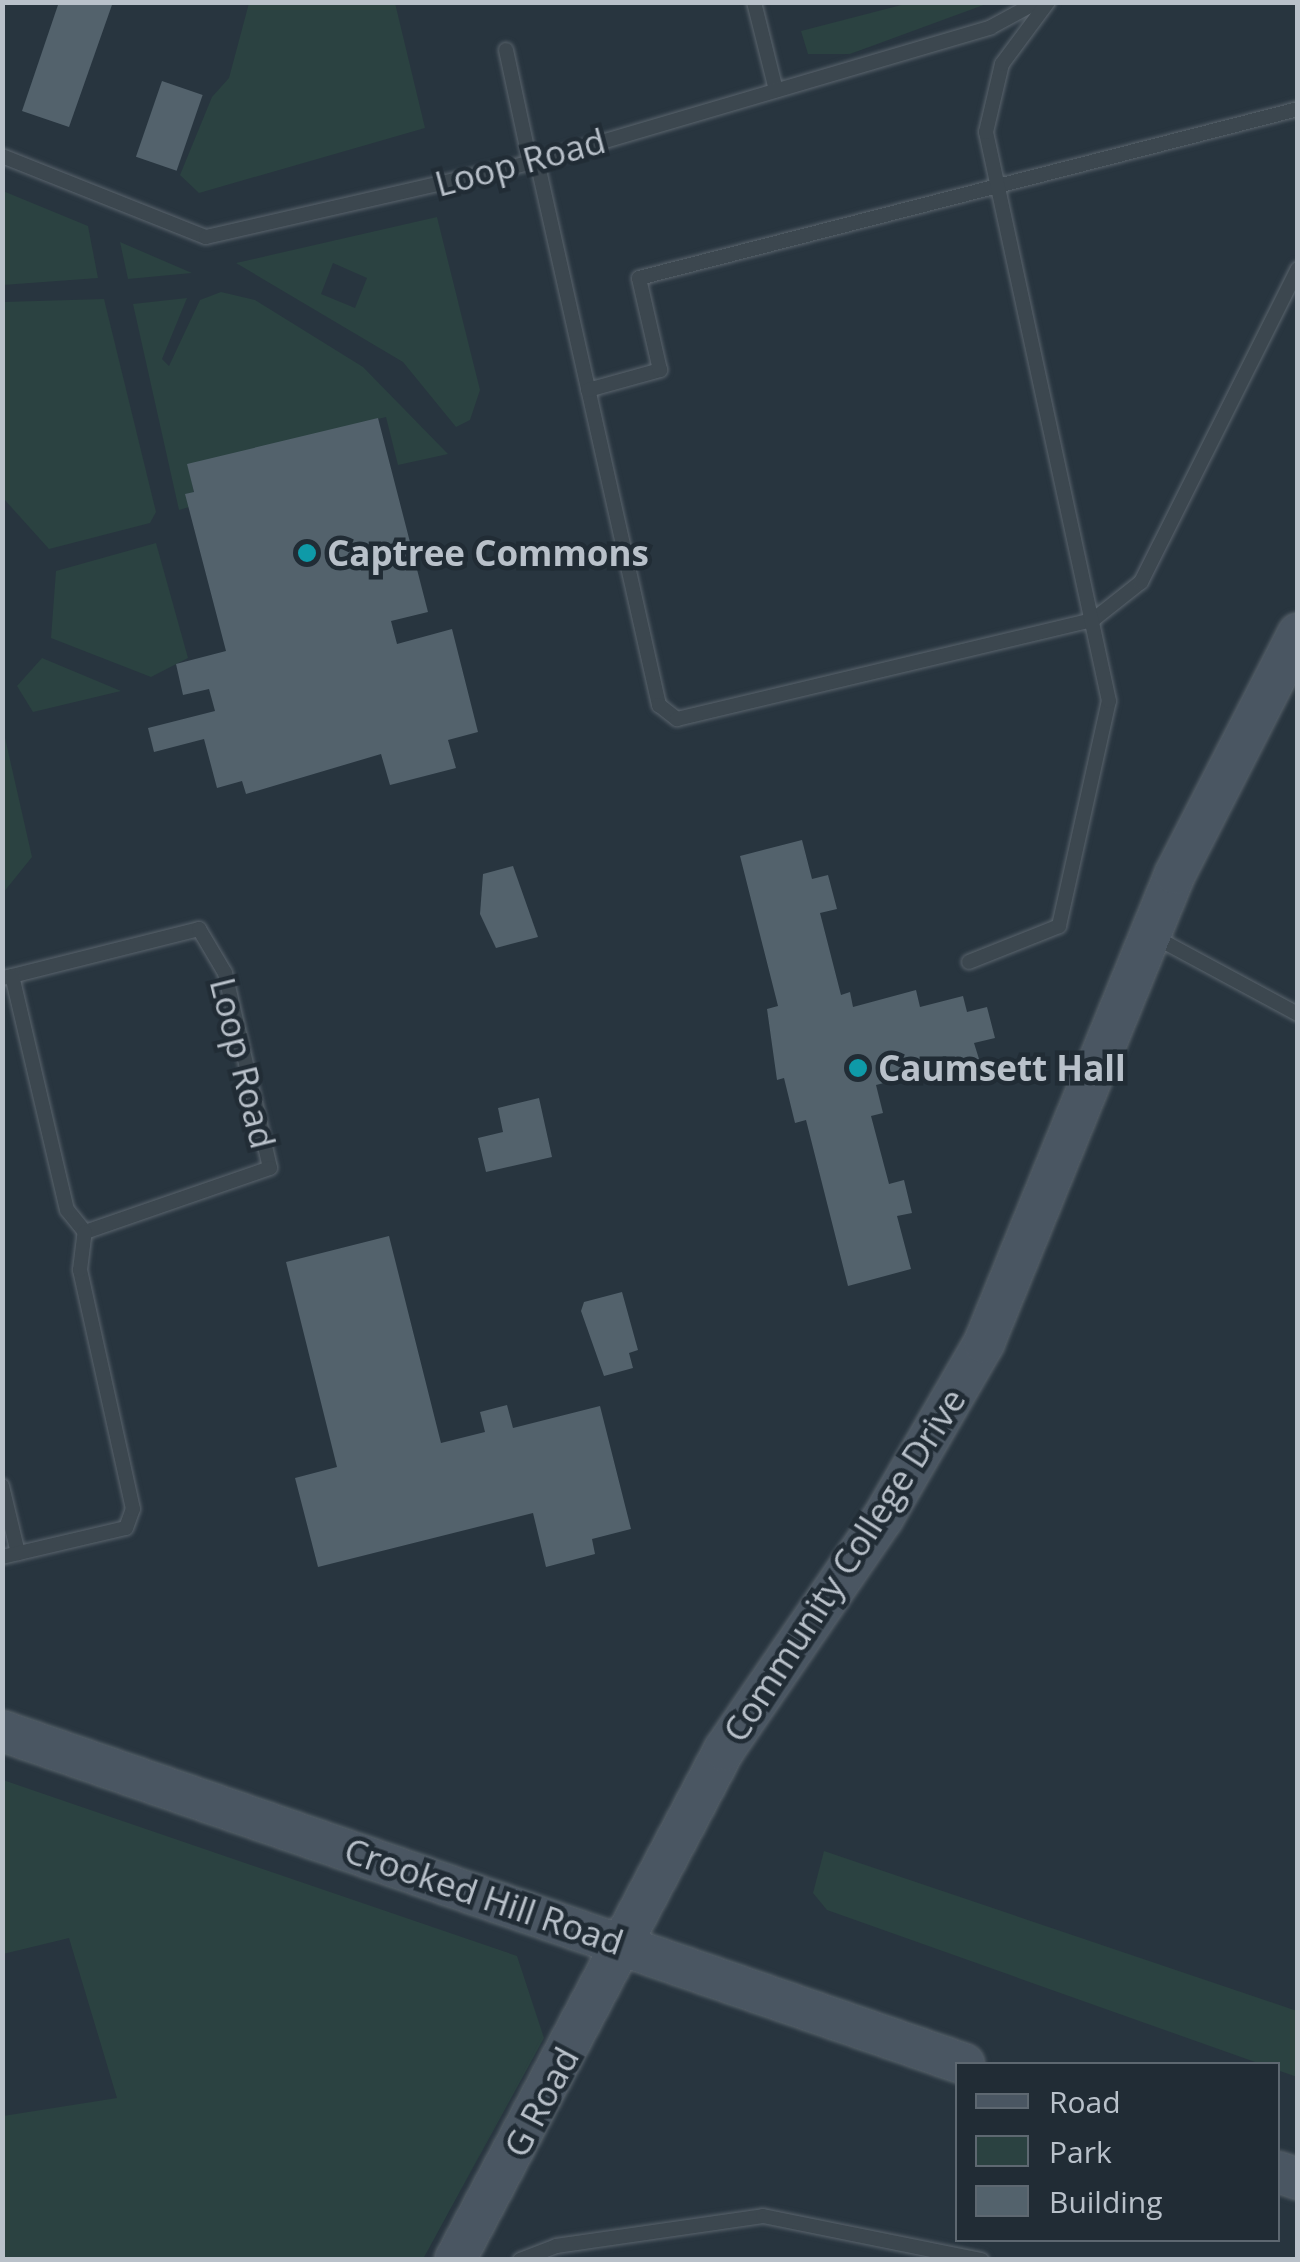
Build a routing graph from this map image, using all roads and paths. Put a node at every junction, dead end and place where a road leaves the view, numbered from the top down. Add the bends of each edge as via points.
1 (754, 2) edge
2 (1037, 2) edge
3 (1048, 2) edge
4 (506, 50) dead end
5 (776, 90) junction
6 (1298, 109) edge
7 (2, 156) edge
8 (534, 161) junction
9 (994, 194) junction
10 (1298, 268) edge
11 (588, 390) junction
12 (1094, 620) junction
13 (1298, 634) edge
14 (1149, 934) junction
15 (970, 962) dead end
16 (8, 977) edge
17 (1298, 1014) edge
18 (85, 1232) junction
19 (2, 1486) edge
20 (18, 1553) junction
21 (2, 1556) edge
22 (2, 1731) edge
23 (624, 1943) junction
24 (958, 2062) edge
25 (455, 2260) edge
26 (520, 2260) edge
27 (982, 2260) edge

1 - 5 lane
2 - 5 lane, Loop Road via 991,28
3 - 9 lane via 988,95
4 - 8 lane
5 - 8 lane, Loop Road
6 - 9 lane
7 - 8 lane, Loop Road via 206,238
8 - 11 lane
9 - 11 lane via 640,278 660,370
9 - 12 lane
10 - 12 lane via 1141,582
11 - 12 lane via 659,704 678,720
12 - 15 lane via 1108,700 1065,914 1042,940
13 - 14 main road, Community College Drive
14 - 17 lane
14 - 23 main road, Community College Drive via 984,1342 883,1518 724,1750
16 - 18 lane, Loop Road via 67,1210
16 - 18 lane, Loop Road via 199,929 225,973 270,1168
18 - 20 lane via 80,1270 133,1509 126,1528
19 - 20 lane
20 - 21 lane
22 - 23 main road, Crooked Hill Road
23 - 24 main road, Crooked Hill Road
23 - 25 main road, G Road
26 - 27 lane via 556,2246 762,2216

